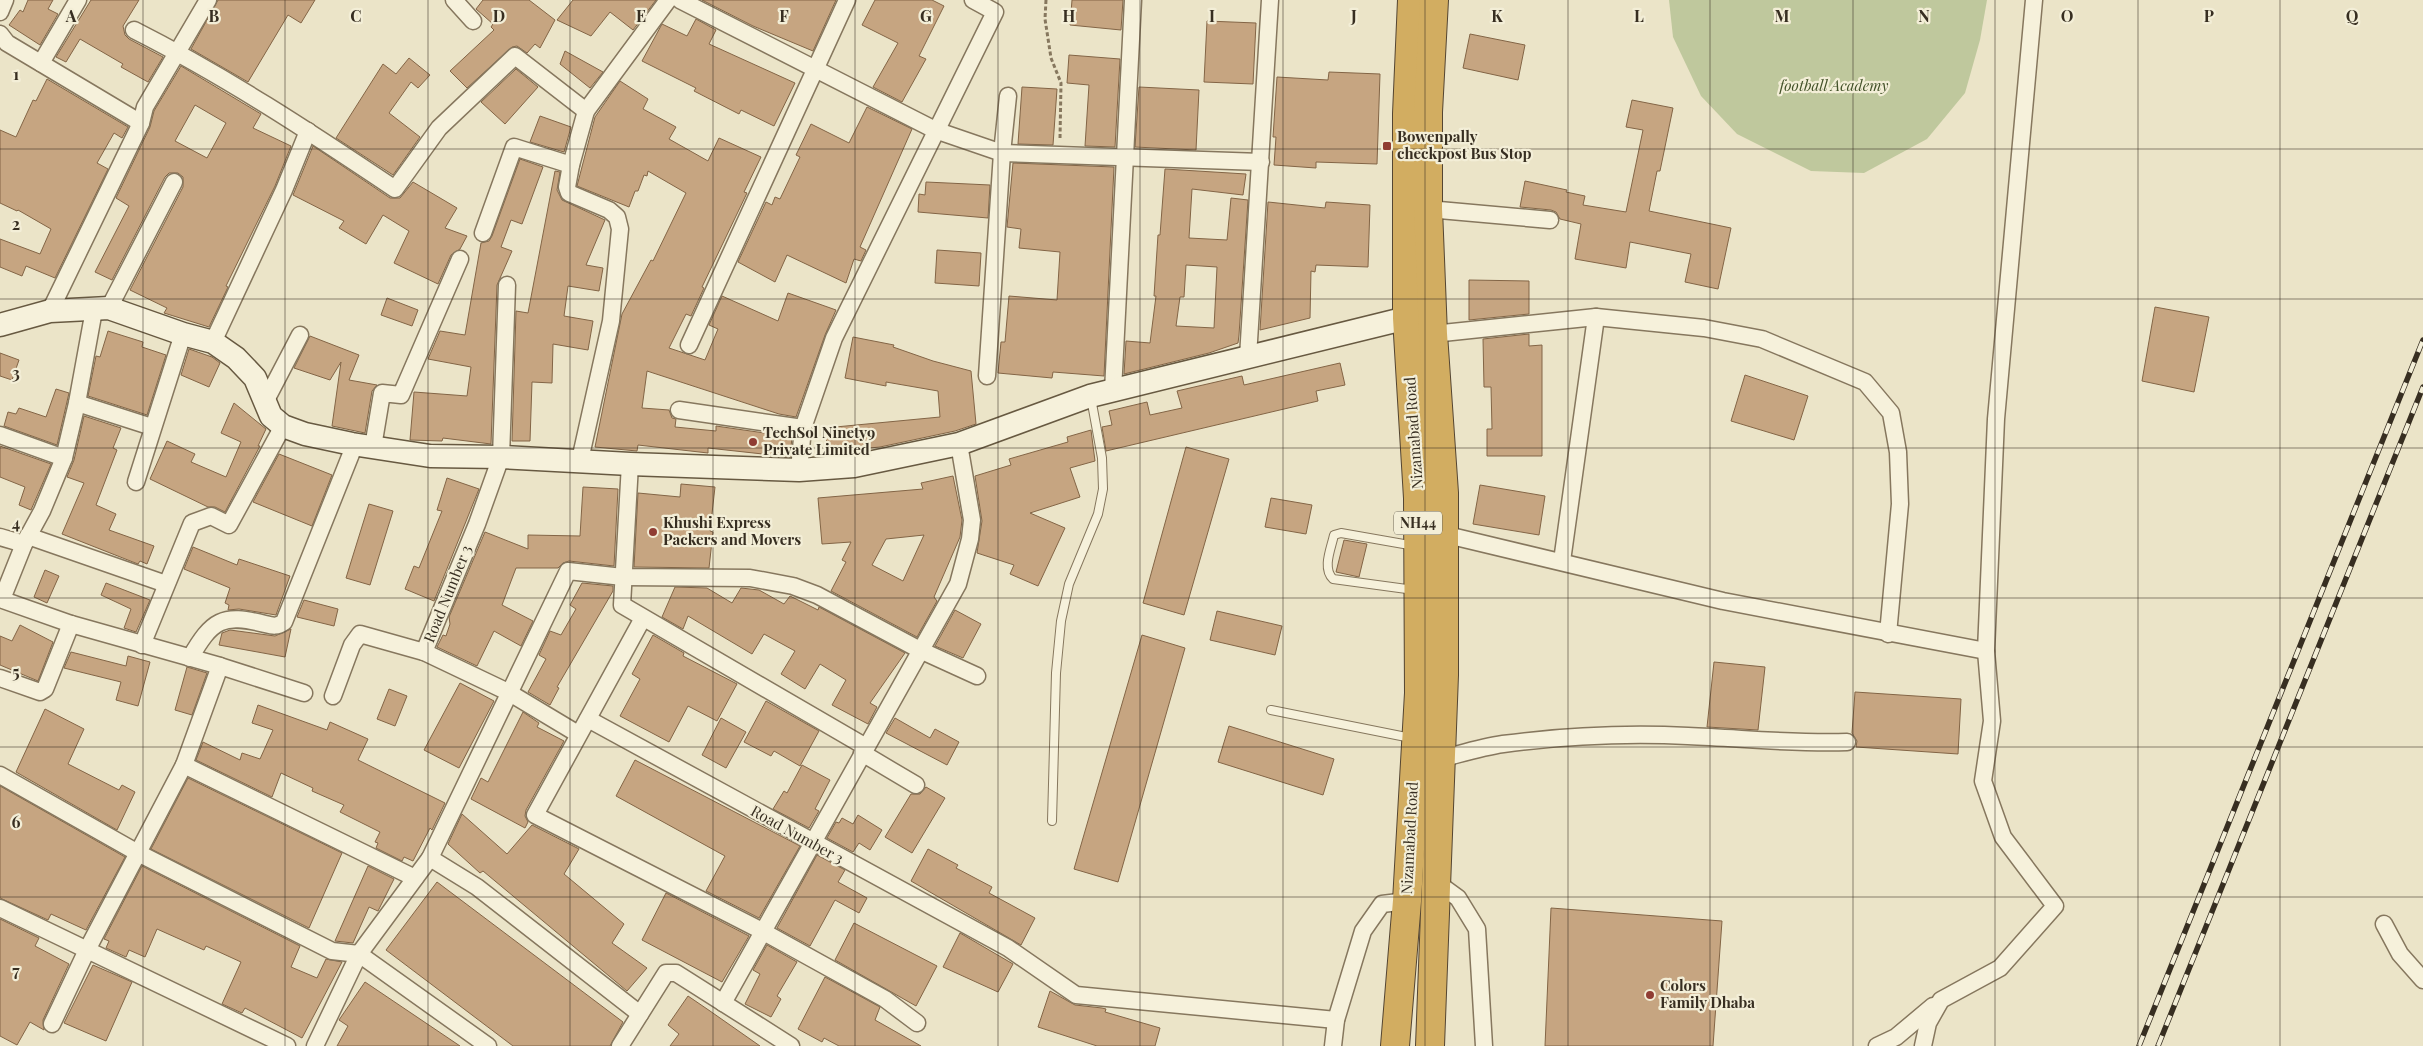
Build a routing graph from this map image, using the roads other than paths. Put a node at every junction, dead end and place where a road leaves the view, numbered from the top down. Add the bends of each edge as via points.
1 (5, 0) edge
2 (78, 0) edge
3 (87, 0) edge
4 (208, 0) edge
5 (454, 0) edge
6 (668, 0) edge
7 (680, 0) edge
8 (847, 0) edge
9 (974, 0) edge
10 (1133, 0) edge
11 (1270, 0) edge
12 (1412, 0) edge
13 (1434, 0) edge
14 (2034, 0) edge
15 (0, 12) edge
16 (473, 21) dead end
17 (134, 30) dead end
18 (0, 34) edge
19 (179, 53) junction
20 (41, 63) junction
21 (815, 68) junction
22 (1008, 96) dead end
23 (586, 111) junction
24 (141, 123) junction
25 (308, 130) junction
26 (936, 130) junction
27 (1002, 153) junction
28 (1126, 158) junction
29 (1261, 162) junction
30 (571, 165) junction
31 (174, 182) dead end
32 (1428, 210) junction
33 (1550, 220) dead end
34 (483, 233) dead end
35 (460, 258) dead end
36 (507, 285) dead end
37 (102, 309) junction
38 (50, 311) junction
39 (1596, 317) junction
40 (1407, 318) junction
41 (0, 325) edge
42 (183, 334) junction
43 (1433, 334) junction
44 (300, 335) dead end
45 (214, 342) junction
46 (689, 345) dead end
47 (1248, 357) junction
48 (987, 376) dead end
49 (1113, 391) junction
50 (1090, 396) junction
51 (265, 402) junction
52 (77, 403) junction
53 (679, 410) dead end
54 (283, 426) junction
55 (152, 427) junction
56 (803, 428) junction
57 (0, 435) edge
58 (959, 444) junction
59 (364, 445) junction
60 (501, 457) junction
61 (64, 458) junction
62 (580, 460) junction
63 (630, 464) junction
64 (799, 470) junction
65 (136, 482) dead end
66 (1443, 534) junction
67 (0, 537) edge
68 (26, 540) junction
69 (1418, 547) junction
70 (1562, 561) junction
71 (623, 577) junction
72 (166, 584) junction
73 (1418, 591) junction
74 (1, 599) edge
75 (643, 618) junction
76 (71, 624) junction
77 (1888, 634) junction
78 (142, 644) junction
79 (920, 650) junction
80 (1986, 651) junction
81 (424, 652) junction
82 (190, 658) junction
83 (220, 666) junction
84 (977, 676) dead end
85 (0, 678) edge
86 (508, 692) junction
87 (304, 693) dead end
88 (334, 696) dead end
89 (1271, 710) dead end
90 (588, 719) junction
91 (578, 734) junction
92 (1416, 739) junction
93 (1847, 742) dead end
94 (864, 750) junction
95 (1440, 759) junction
96 (184, 765) junction
97 (0, 775) edge
98 (916, 785) dead end
99 (1052, 820) dead end
100 (813, 844) junction
101 (138, 853) junction
102 (430, 858) junction
103 (416, 878) junction
104 (1436, 882) junction
105 (1407, 901) junction
106 (0, 908) edge
107 (2384, 924) dead end
108 (762, 931) junction
109 (87, 950) junction
110 (359, 954) junction
111 (2423, 980) edge
112 (1941, 1000) junction
113 (723, 1003) junction
114 (640, 1014) junction
115 (1336, 1020) junction
116 (917, 1023) dead end
117 (52, 1024) dead end
118 (287, 1046) edge
119 (315, 1046) edge
120 (488, 1046) edge
121 (620, 1046) edge
122 (791, 1046) edge
123 (1333, 1046) edge
124 (1394, 1046) edge
125 (1430, 1046) edge
126 (1484, 1046) edge
127 (1877, 1046) edge
128 (1923, 1046) edge

1 - 15 street
2 - 3 street
2 - 20 street
4 - 19 street
5 - 16 street
6 - 23 street
7 - 21 street
8 - 21 street
9 - 26 street via 995,12
10 - 28 street
11 - 29 street
12 - 40 highway, Nizamabad Road / NH44 via 1407,114
13 - 32 highway, Nizamabad Road / NH44 via 1428,112
14 - 80 street via 1996,419
17 - 19 street
18 - 20 street via 7,43
19 - 24 street via 145,107
19 - 25 street
20 - 24 street
21 - 26 street
21 - 46 street
22 - 27 street
23 - 25 street via 515,56 439,128 395,189
23 - 30 street
24 - 38 street
25 - 45 street
26 - 27 street
26 - 56 street via 834,338
27 - 28 street
27 - 48 street
28 - 29 street
28 - 49 street
29 - 47 street
30 - 34 street via 514,147
30 - 62 street via 569,193 609,210 617,216 620,229 610,321
31 - 37 street
32 - 33 street
32 - 43 highway, Nizamabad Road / NH44
35 - 59 street via 401,395 382,393
36 - 60 street, Road Number 3
37 - 38 street
37 - 42 street
37 - 52 street
38 - 41 street
39 - 43 street
39 - 70 street
39 - 77 street via 1704,328 1762,339 1864,382 1891,412 1898,452 1900,504
40 - 47 street
40 - 69 highway, Nizamabad Road / NH44
42 - 45 street
42 - 55 street
43 - 66 highway, Nizamabad Road / NH44 via 1444,493
44 - 51 street
45 - 51 street via 256,378
47 - 49 street
49 - 50 street
50 - 58 street
50 - 99 lane via 1102,458 1103,489 1098,514 1069,584 1061,621 1056,673
51 - 54 street via 271,416
52 - 55 street
52 - 61 street
53 - 56 street
54 - 59 street via 305,434
54 - 72 street via 229,525 211,516 192,523
55 - 65 street
56 - 64 street
57 - 61 street
58 - 64 street via 854,466
58 - 79 street via 972,520 970,539 958,584
59 - 60 street via 430,456
59 - 82 street via 284,622 273,626 247,620 222,620 201,638
60 - 62 street
60 - 81 street, Road Number 3
61 - 68 street
62 - 63 street
63 - 64 street
63 - 71 street
66 - 70 street
66 - 95 highway, Nizamabad Road / NH44 via 1444,675
67 - 68 street
68 - 72 street
68 - 74 street
69 - 73 highway, Nizamabad Road / NH44
69 - 73 lane via 1341,533 1334,535 1327,568 1333,579
70 - 77 street via 1723,601
71 - 75 street via 622,605
71 - 79 street via 774,581 817,595
71 - 86 street via 568,571
72 - 78 street
73 - 92 highway, Nizamabad Road / NH44
74 - 76 street
75 - 90 street
75 - 94 street
76 - 78 street
76 - 85 street via 45,688 40,692
77 - 80 street
78 - 82 street
79 - 84 street
79 - 94 street
80 - 112 street via 1992,722 1983,781 2003,837 2055,906 2000,968
81 - 86 street, Road Number 3
81 - 88 street via 360,634 352,645
82 - 83 street
83 - 87 street
83 - 96 street
86 - 91 street, Road Number 3
86 - 102 street
89 - 92 lane
90 - 91 street
90 - 100 street, Road Number 3
91 - 108 street via 535,814
92 - 105 highway, Nizamabad Road / NH44
93 - 95 street via 1580,736 1502,744
94 - 98 street
94 - 100 street
95 - 104 highway, Nizamabad Road / NH44
96 - 101 street
96 - 103 street
97 - 101 street
100 - 108 street
100 - 115 street, Road Number 3 via 1008,948 1076,995
101 - 109 street
101 - 110 street via 332,951
102 - 103 street
102 - 114 street via 477,887
103 - 110 street
104 - 125 highway, Nizamabad Road / NH44
104 - 126 street via 1458,898 1477,929
105 - 115 street via 1382,904 1363,930
105 - 124 highway, Nizamabad Road / NH44
106 - 109 street
107 - 111 street via 2400,954
108 - 113 street
108 - 116 street via 885,999
109 - 117 street
109 - 118 street
110 - 119 street
110 - 120 street
112 - 127 street via 1896,1037
112 - 128 street via 1928,1023
113 - 114 street via 676,973 666,973
113 - 122 street
114 - 121 street
115 - 123 street

